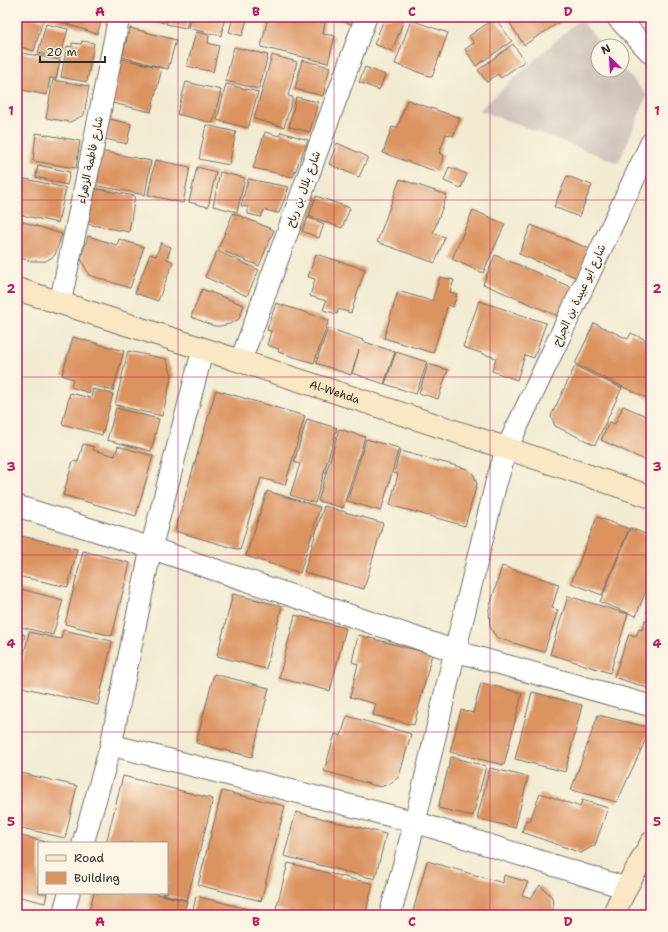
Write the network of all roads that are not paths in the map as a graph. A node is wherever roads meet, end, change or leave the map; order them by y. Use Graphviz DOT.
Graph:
graph roads {
  1 [pos="119,17"];
  2 [pos="366,17"];
  3 [pos="617,17"];
  4 [pos="651,54"];
  5 [pos="651,143"];
  6 [pos="17,289"];
  7 [pos="60,303"];
  8 [pos="203,349"];
  9 [pos="240,360"];
  10 [pos="507,448"];
  11 [pos="651,497"];
  12 [pos="17,506"];
  13 [pos="151,548"];
  14 [pos="455,651"];
  15 [pos="651,706"];
  16 [pos="111,745"];
  17 [pos="415,822"];
  18 [pos="83,842"];
  19 [pos="651,843"];
  20 [pos="626,888"];
  21 [pos="69,894"];
  22 [pos="63,915"];
  23 [pos="390,915"];
  24 [pos="613,915"];
  1 -- 7 [label="street, شارع فاطمة الزهراء"];
  2 -- 9 [label="street, شارع بلال بن رباح"];
  3 -- 4 [label="street"];
  5 -- 10 [label="street, شارع أبو عبيدة بن الجراح"];
  6 -- 7 [label="main road, Al-Wehda"];
  7 -- 8 [label="main road, Al-Wehda"];
  8 -- 9 [label="main road, Al-Wehda"];
  8 -- 13 [label="street"];
  9 -- 10 [label="main road, Al-Wehda"];
  10 -- 11 [label="main road, Al-Wehda"];
  10 -- 14 [label="street, شارع أبو عبيدة بن الجراح"];
  12 -- 13 [label="street"];
  13 -- 14 [label="street"];
  13 -- 16 [label="street"];
  14 -- 15 [label="street"];
  14 -- 17 [label="street, شارع أبو عبيدة بن الجراح"];
  16 -- 17 [label="street"];
  16 -- 18 [label="street"];
  17 -- 20 [label="street"];
  17 -- 23 [label="street, شارع أبو عبيدة بن الجراح"];
  19 -- 20 [label="main road"];
  20 -- 24 [label="main road"];
  21 -- 22 [label="street"];
}
